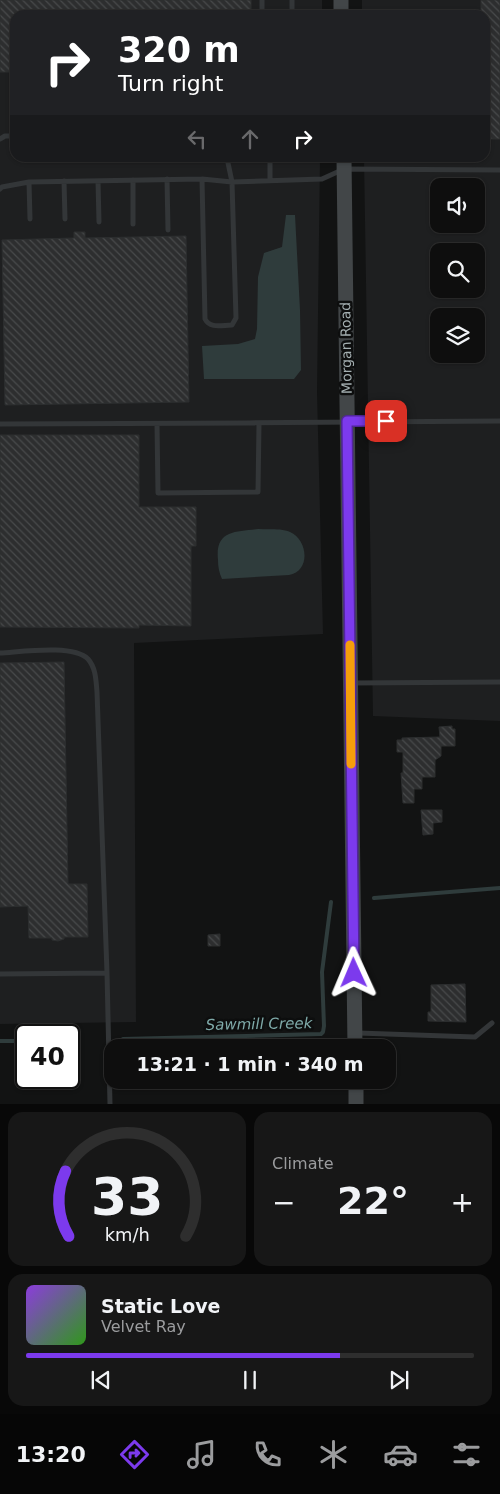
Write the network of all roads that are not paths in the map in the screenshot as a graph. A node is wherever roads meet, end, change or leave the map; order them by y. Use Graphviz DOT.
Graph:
graph roads {
  1 [pos="228,162"];
  2 [pos="270,162"];
  3 [pos="344,163"];
  4 [pos="500,170"];
  5 [pos="202,179"];
  6 [pos="133,180"];
  7 [pos="167,180"];
  8 [pos="270,180"];
  9 [pos="64,181"];
  10 [pos="98,181"];
  11 [pos="29,182"];
  12 [pos="232,182"];
  13 [pos="0,189"];
  14 [pos="65,218"];
  15 [pos="30,219"];
  16 [pos="99,222"];
  17 [pos="133,224"];
  18 [pos="168,230"];
  19 [pos="500,420"];
  20 [pos="347,421"];
  21 [pos="0,424"];
  22 [pos="157,424"];
  23 [pos="259,424"];
  24 [pos="0,653"];
  25 [pos="500,682"];
  26 [pos="350,684"];
  27 [pos="107,973"];
  28 [pos="0,974"];
  29 [pos="492,1022"];
  30 [pos="355,1039"];
  31 [pos="364,1039"];
  32 [pos="356,1089"];
  33 [pos="110,1104"];
  34 [pos="356,1104"];
  1 -- 12 [label="lane"];
  2 -- 8 [label="lane"];
  3 -- 4 [label="lane"];
  3 -- 8 [label="lane"];
  3 -- 20 [label="street, Morgan Road"];
  5 -- 7 [label="lane"];
  5 -- 12 [label="lane"];
  5 -- 12 [label="lane"];
  6 -- 7 [label="lane"];
  6 -- 10 [label="lane"];
  6 -- 17 [label="lane"];
  7 -- 18 [label="lane"];
  8 -- 12 [label="lane"];
  9 -- 10 [label="lane"];
  9 -- 11 [label="lane"];
  9 -- 14 [label="lane"];
  10 -- 16 [label="lane"];
  11 -- 13 [label="lane"];
  11 -- 15 [label="lane"];
  19 -- 20 [label="lane"];
  20 -- 23 [label="lane"];
  20 -- 26 [label="street, Morgan Road"];
  21 -- 22 [label="lane"];
  22 -- 23 [label="lane"];
  22 -- 23 [label="lane"];
  24 -- 27 [label="lane"];
  25 -- 26 [label="lane"];
  26 -- 30 [label="street, Morgan Road"];
  27 -- 28 [label="lane"];
  27 -- 33 [label="lane"];
  29 -- 31 [label="lane"];
  32 -- 34 [label="street"];
}
